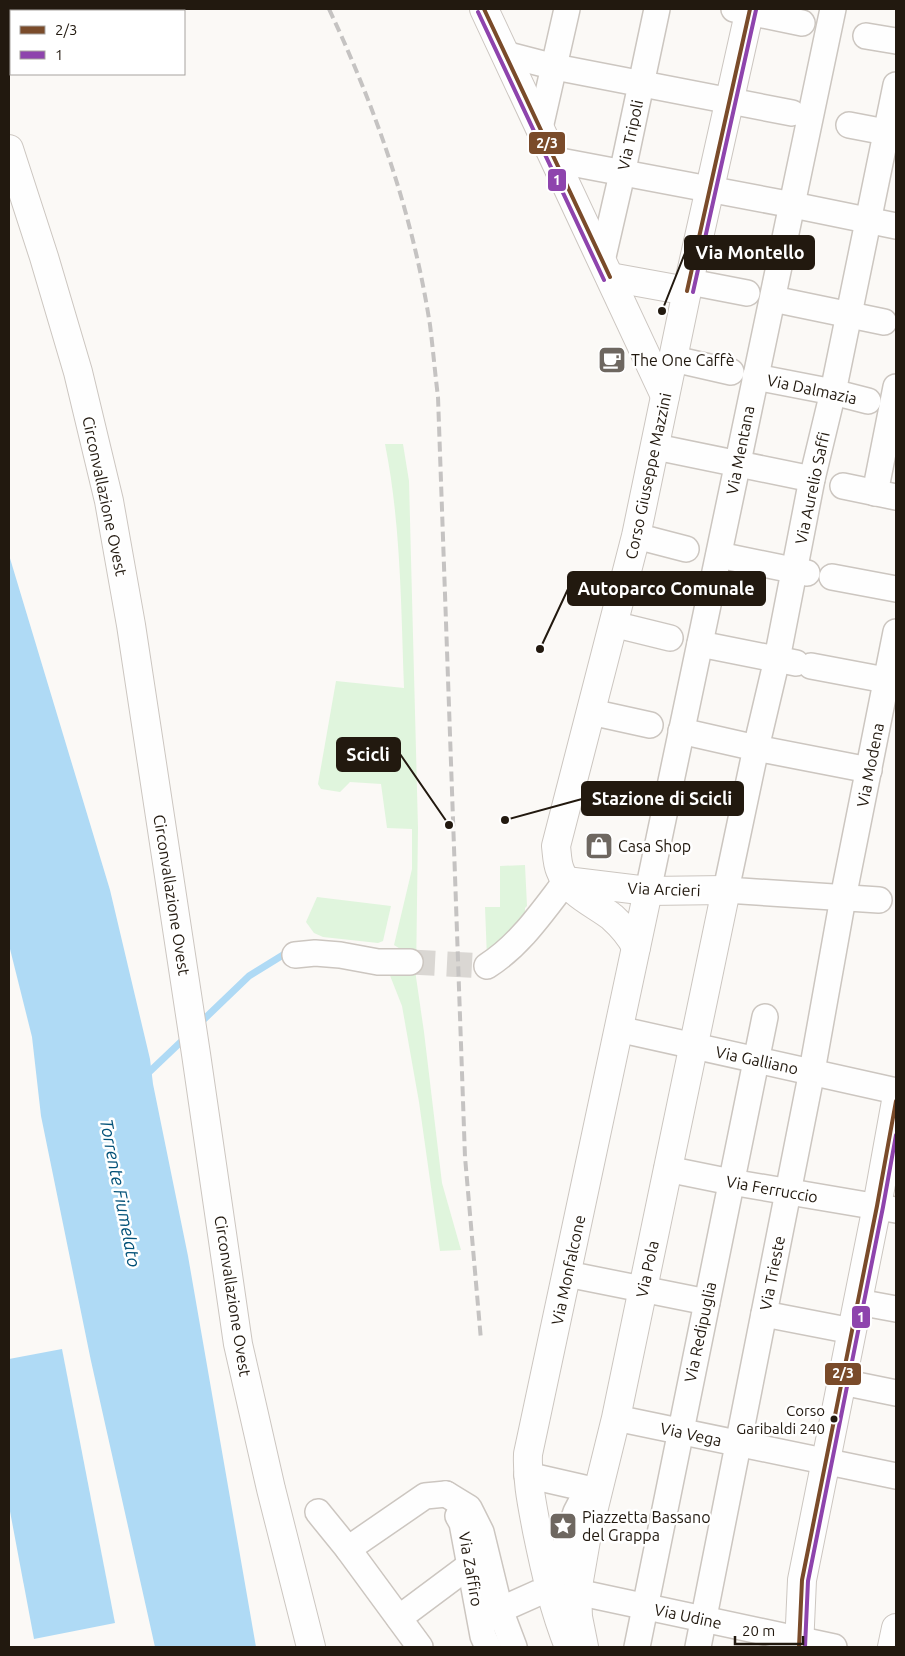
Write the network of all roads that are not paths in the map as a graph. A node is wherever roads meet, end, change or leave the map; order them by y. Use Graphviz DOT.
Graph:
graph roads {
  1 [pos="567,9"];
  2 [pos="657,9"];
  3 [pos="744,10"];
  4 [pos="486,11"];
  5 [pos="831,19"];
  6 [pos="802,23"];
  7 [pos="896,41"];
  8 [pos="505,54"];
  9 [pos="555,67"];
  10 [pos="642,83"];
  11 [pos="896,85"];
  12 [pos="730,100"];
  13 [pos="801,115"];
  14 [pos="540,128"];
  15 [pos="891,133"];
  16 [pos="9,149"];
  17 [pos="555,160"];
  18 [pos="622,174"];
  19 [pos="711,189"];
  20 [pos="793,205"];
  21 [pos="868,220"];
  22 [pos="896,226"];
  23 [pos="606,269"];
  24 [pos="689,286"];
  25 [pos="747,293"];
  26 [pos="773,299"];
  27 [pos="848,315"];
  28 [pos="884,322"];
  29 [pos="674,359"];
  30 [pos="731,372"];
  31 [pos="755,377"];
  32 [pos="832,392"];
  33 [pos="665,396"];
  34 [pos="895,400"];
  35 [pos="868,401"];
  36 [pos="656,447"];
  37 [pos="738,464"];
  38 [pos="812,480"];
  39 [pos="844,486"];
  40 [pos="886,495"];
  41 [pos="636,536"];
  42 [pos="686,549"];
  43 [pos="719,555"];
  44 [pos="801,572"];
  45 [pos="832,577"];
  46 [pos="896,589"];
  47 [pos="613,624"];
  48 [pos="896,632"];
  49 [pos="670,638"];
  50 [pos="700,644"];
  51 [pos="795,662"];
  52 [pos="892,681"];
  53 [pos="591,712"];
  54 [pos="650,725"];
  55 [pos="681,731"];
  56 [pos="756,748"];
  57 [pos="869,770"];
  58 [pos="566,881"];
  59 [pos="726,890"];
  60 [pos="648,891"];
  61 [pos="843,898"];
  62 [pos="879,900"];
  63 [pos="636,947"];
  64 [pos="295,955"];
  65 [pos="410,962"];
  66 [pos="487,966"];
  67 [pos="765,1017"];
  68 [pos="618,1030"];
  69 [pos="692,1046"];
  70 [pos="756,1059"];
  71 [pos="812,1071"];
  72 [pos="896,1090"];
  73 [pos="896,1102"];
  74 [pos="667,1169"];
  75 [pos="731,1182"];
  76 [pos="787,1192"];
  77 [pos="887,1208"];
  78 [pos="567,1274"];
  79 [pos="643,1290"];
  80 [pos="707,1302"];
  81 [pos="858,1302"];
  82 [pos="896,1309"];
  83 [pos="764,1314"];
  84 [pos="852,1331"];
  85 [pos="842,1382"];
  86 [pos="896,1394"];
  87 [pos="616,1418"];
  88 [pos="680,1432"];
  89 [pos="738,1443"];
  90 [pos="826,1461"];
  91 [pos="527,1475"];
  92 [pos="896,1476"];
  93 [pos="593,1490"];
  94 [pos="446,1494"];
  95 [pos="318,1512"];
  96 [pos="348,1549"];
  97 [pos="470,1565"];
  98 [pos="544,1591"];
  99 [pos="578,1592"];
  100 [pos="645,1606"];
  101 [pos="507,1607"];
  102 [pos="399,1618"];
  103 [pos="704,1619"];
  104 [pos="896,1628"];
  105 [pos="799,1643"];
  106 [pos="310,1647"];
  107 [pos="420,1647"];
  108 [pos="488,1647"];
  109 [pos="514,1647"];
  110 [pos="570,1647"];
  111 [pos="584,1647"];
  112 [pos="637,1647"];
  113 [pos="698,1647"];
  114 [pos="834,1647"];
  115 [pos="892,1647"];
  1 -- 9 [label="street"];
  2 -- 10 [label="street, Via Tripoli"];
  3 -- 6 [label="street"];
  3 -- 12 [label="main road, Corso Giuseppe Mazzini"];
  4 -- 8 [label="main road"];
  5 -- 7 [label="street"];
  5 -- 13 [label="street, Via Mentana"];
  8 -- 9 [label="street"];
  8 -- 14 [label="main road"];
  9 -- 10 [label="street"];
  9 -- 14 [label="street"];
  10 -- 12 [label="street"];
  10 -- 18 [label="street, Via Tripoli"];
  11 -- 15 [label="street, Via Aurelio Saffi"];
  12 -- 13 [label="street"];
  12 -- 19 [label="main road, Corso Giuseppe Mazzini"];
  13 -- 15 [label="street"];
  13 -- 20 [label="street, Via Mentana"];
  14 -- 17 [label="main road"];
  15 -- 21 [label="street, Via Aurelio Saffi"];
  16 -- 106 [label="main road, Circonvallazione Ovest"];
  17 -- 18 [label="street"];
  17 -- 23 [label="main road"];
  18 -- 19 [label="street"];
  18 -- 23 [label="street, Via Tripoli"];
  19 -- 20 [label="street"];
  19 -- 24 [label="main road, Corso Giuseppe Mazzini"];
  20 -- 21 [label="street"];
  20 -- 26 [label="street, Via Mentana"];
  21 -- 22 [label="street"];
  21 -- 27 [label="street, Via Aurelio Saffi"];
  23 -- 24 [label="main road"];
  23 -- 33 [label="main road"];
  24 -- 25 [label="street"];
  24 -- 29 [label="main road, Corso Giuseppe Mazzini"];
  26 -- 27 [label="street"];
  26 -- 31 [label="street, Via Mentana"];
  27 -- 28 [label="street"];
  27 -- 32 [label="street, Via Aurelio Saffi"];
  29 -- 30 [label="street"];
  29 -- 33 [label="main road, Corso Giuseppe Mazzini"];
  31 -- 32 [label="street, Via Dalmazia"];
  31 -- 37 [label="street, Via Mentana"];
  32 -- 35 [label="street, Via Dalmazia"];
  32 -- 38 [label="street, Via Aurelio Saffi"];
  33 -- 36 [label="main road, Corso Giuseppe Mazzini"];
  34 -- 40 [label="street"];
  36 -- 37 [label="street"];
  36 -- 41 [label="main road, Corso Giuseppe Mazzini"];
  37 -- 38 [label="street"];
  37 -- 43 [label="street, Via Mentana"];
  38 -- 44 [label="street, Via Aurelio Saffi"];
  39 -- 40 [label="street"];
  41 -- 42 [label="street"];
  41 -- 47 [label="main road, Corso Giuseppe Mazzini"];
  43 -- 44 [label="street"];
  43 -- 50 [label="street, Via Mentana"];
  44 -- 51 [label="street, Via Aurelio Saffi"];
  45 -- 46 [label="street"];
  47 -- 49 [label="street"];
  47 -- 53 [label="main road, Corso Giuseppe Mazzini"];
  48 -- 52 [label="street, Via Modena"];
  50 -- 51 [label="street"];
  50 -- 55 [label="street, Via Mentana"];
  51 -- 52 [label="street"];
  51 -- 56 [label="street, Via Aurelio Saffi"];
  52 -- 57 [label="street, Via Modena"];
  53 -- 54 [label="street"];
  53 -- 58 [label="main road, Corso Giuseppe Mazzini"];
  55 -- 56 [label="street"];
  55 -- 60 [label="street, Via Mentana"];
  56 -- 57 [label="street"];
  56 -- 59 [label="street, Via Aurelio Saffi"];
  57 -- 61 [label="street, Via Modena"];
  58 -- 60 [label="main road, Via Arcieri"];
  58 -- 63 [label="main road"];
  58 -- 66 [label="street"];
  59 -- 60 [label="main road, Via Arcieri"];
  59 -- 61 [label="street, Via Arcieri"];
  59 -- 69 [label="main road, Via Pola"];
  60 -- 63 [label="main road, Via Monfalcone"];
  61 -- 62 [label="street, Via Arcieri"];
  61 -- 71 [label="street, Via Trieste"];
  63 -- 68 [label="main road, Via Monfalcone"];
  64 -- 65 [label="street"];
  67 -- 70 [label="street, Via Redipuglia"];
  68 -- 69 [label="street, Via Galliano"];
  68 -- 78 [label="main road, Via Monfalcone"];
  69 -- 70 [label="street, Via Galliano"];
  69 -- 74 [label="main road, Via Pola"];
  70 -- 71 [label="street, Via Galliano"];
  70 -- 75 [label="street, Via Redipuglia"];
  71 -- 72 [label="street, Via Galliano"];
  71 -- 76 [label="street, Via Trieste"];
  73 -- 77 [label="main road"];
  74 -- 75 [label="street, Via Ferruccio"];
  74 -- 79 [label="main road, Via Pola"];
  75 -- 76 [label="street, Via Ferruccio"];
  75 -- 80 [label="street, Via Redipuglia"];
  76 -- 77 [label="street, Via Ferruccio"];
  76 -- 83 [label="street, Via Trieste"];
  77 -- 81 [label="main road"];
  78 -- 79 [label="street"];
  78 -- 91 [label="main road, Via Monfalcone"];
  79 -- 80 [label="street"];
  79 -- 87 [label="main road, Via Pola"];
  80 -- 88 [label="street, Via Redipuglia"];
  81 -- 82 [label="street"];
  81 -- 84 [label="main road"];
  83 -- 84 [label="street"];
  83 -- 89 [label="street, Via Trieste"];
  84 -- 85 [label="main road"];
  85 -- 86 [label="street"];
  85 -- 90 [label="main road"];
  87 -- 88 [label="street, Via Vega"];
  87 -- 93 [label="main road, Via Pola"];
  88 -- 89 [label="street, Via Vega"];
  88 -- 100 [label="street, Via Redipuglia"];
  89 -- 90 [label="street, Via Vega"];
  89 -- 103 [label="street, Via Trieste"];
  90 -- 92 [label="street, Via Vega"];
  90 -- 105 [label="main road"];
  91 -- 93 [label="street"];
  91 -- 98 [label="main road, Via Monfalcone"];
  93 -- 98 [label="street"];
  93 -- 99 [label="main road, Via Pola"];
  94 -- 96 [label="street"];
  94 -- 97 [label="street, Via Zaffiro"];
  94 -- 101 [label="street"];
  95 -- 96 [label="street"];
  96 -- 102 [label="street"];
  97 -- 102 [label="street"];
  97 -- 108 [label="street, Via Zaffiro"];
  98 -- 101 [label="street"];
  98 -- 110 [label="main road, Via Monfalcone"];
  99 -- 100 [label="street, Via Udine"];
  99 -- 111 [label="main road, Via Pola"];
  100 -- 103 [label="street, Via Udine"];
  100 -- 112 [label="street, Via Redipuglia"];
  101 -- 109 [label="street"];
  102 -- 107 [label="street"];
  103 -- 105 [label="street, Via Udine"];
  103 -- 113 [label="street, Via Trieste"];
  104 -- 115 [label="main road"];
  105 -- 114 [label="street, Via Udine"];
}
